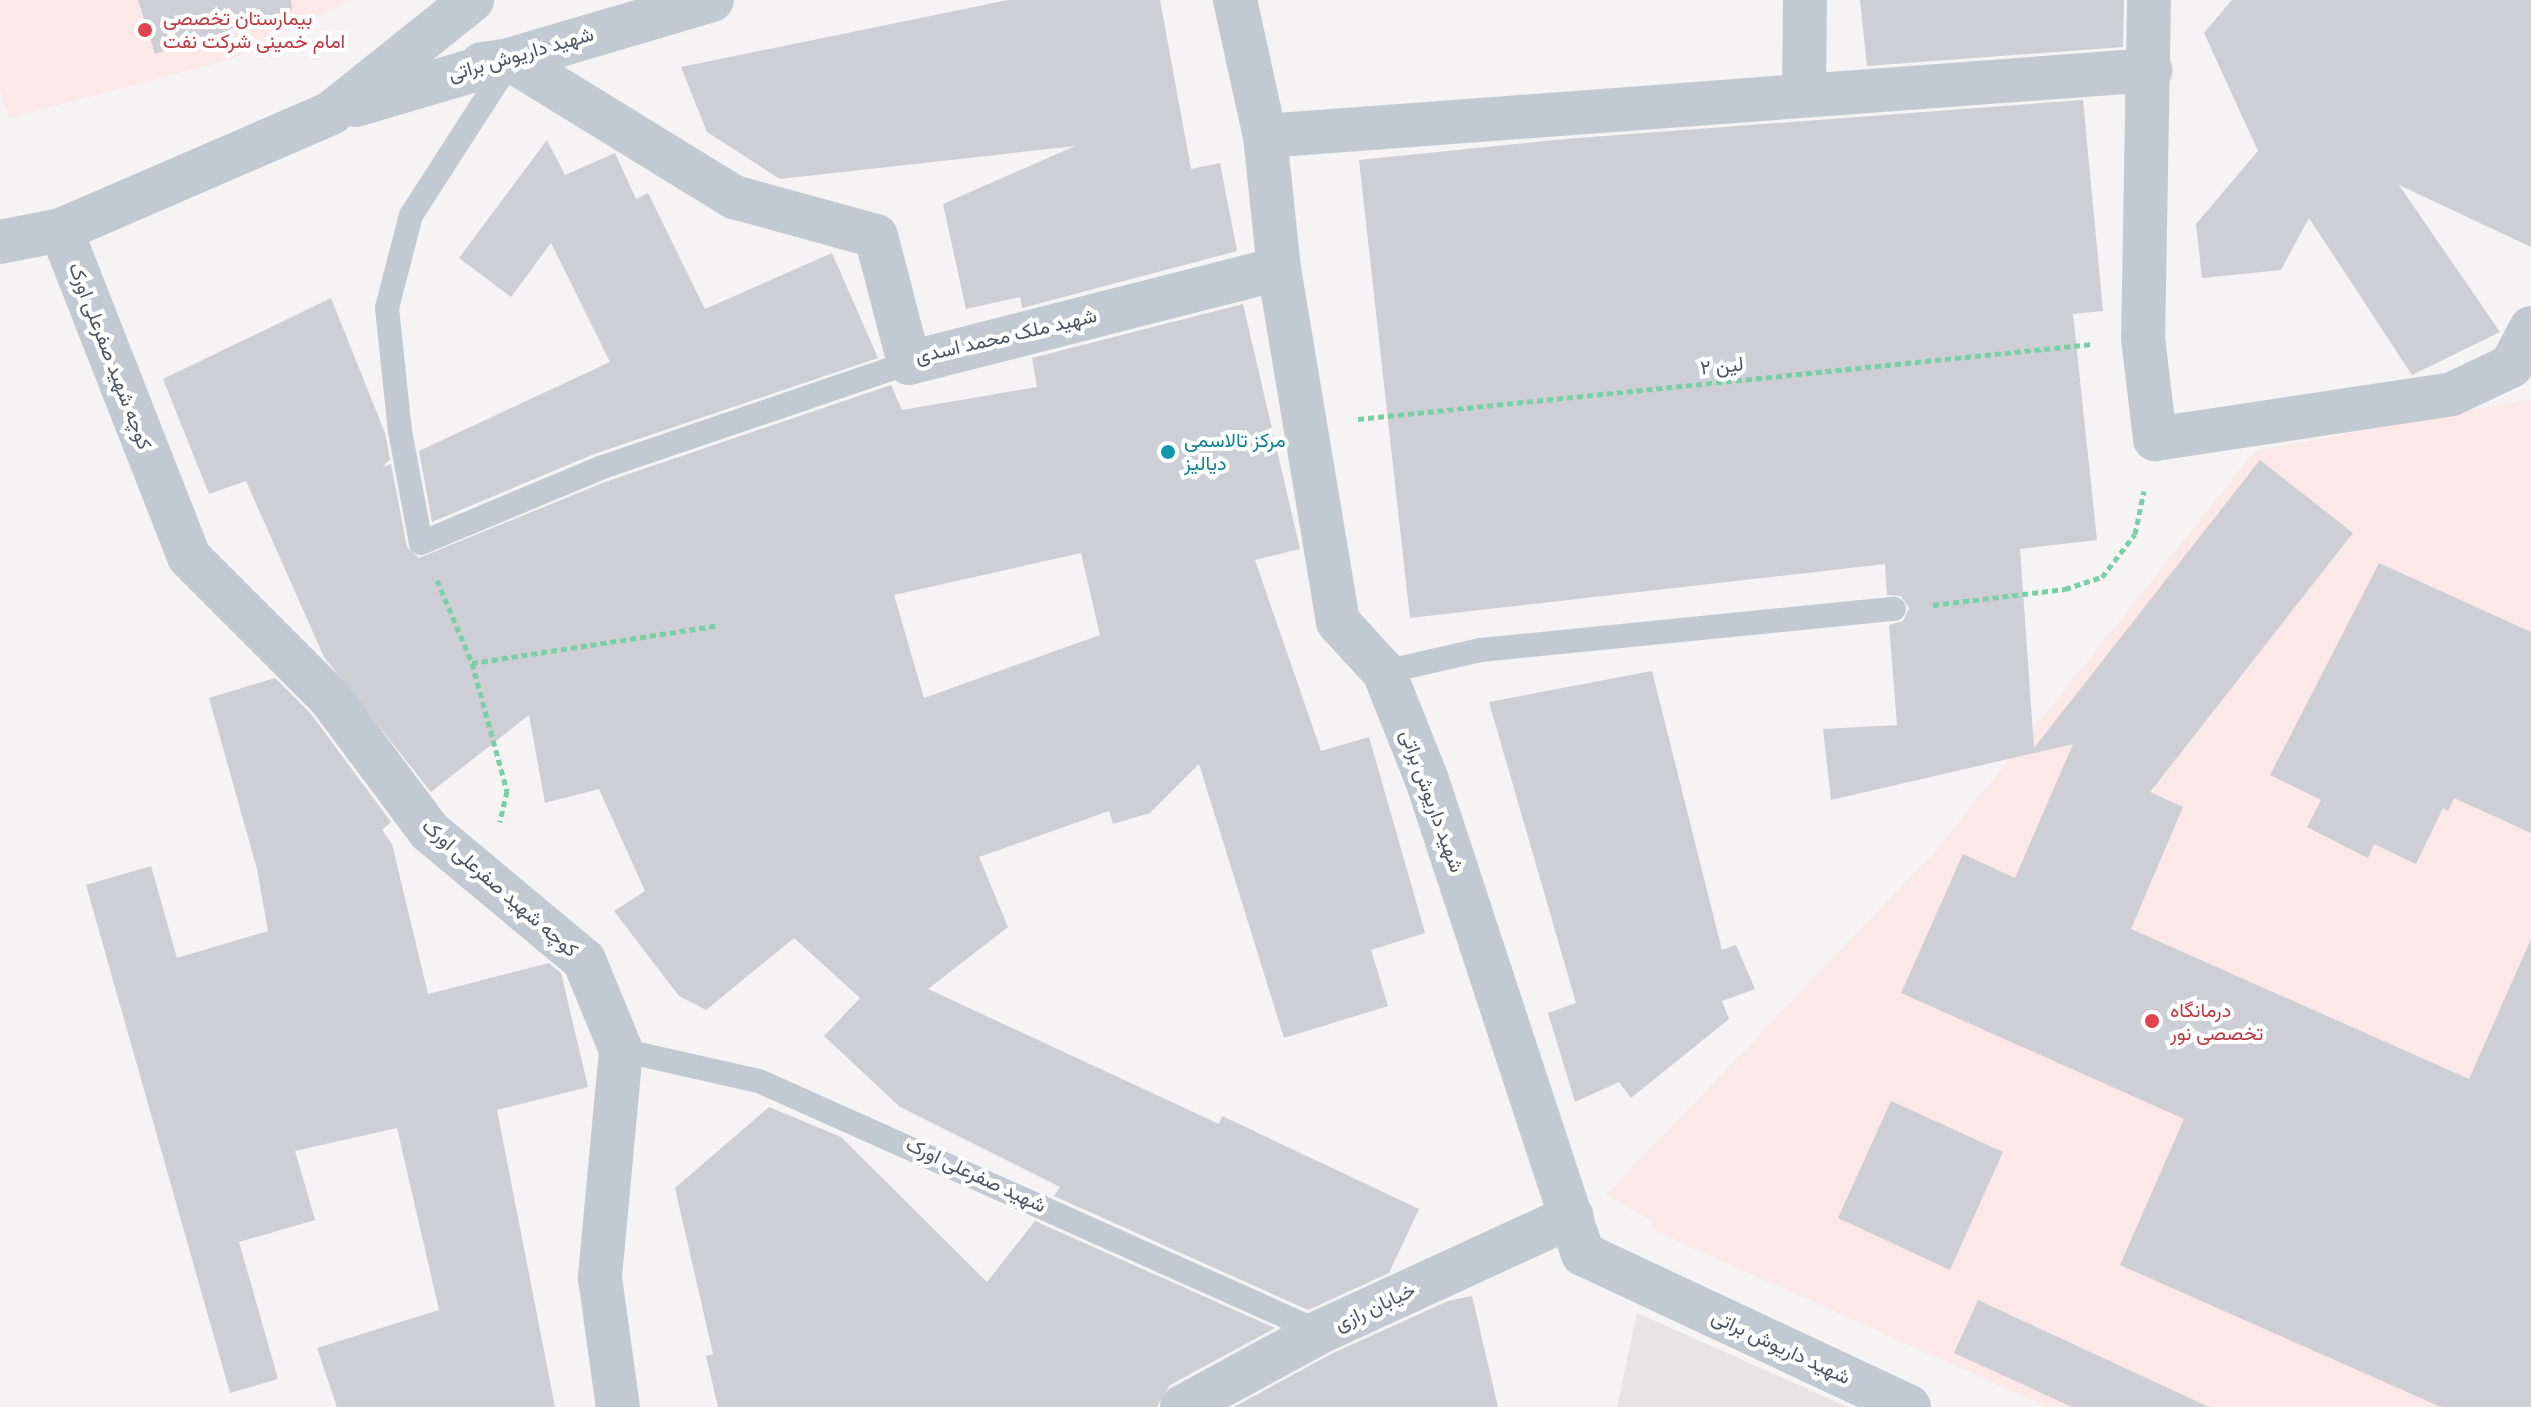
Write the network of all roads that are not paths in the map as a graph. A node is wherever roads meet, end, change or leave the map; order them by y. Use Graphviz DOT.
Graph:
graph roads {
  1 [pos="472,0"];
  2 [pos="712,0"];
  3 [pos="1235,0"];
  4 [pos="1805,0"];
  5 [pos="2149,0"];
  6 [pos="497,62"];
  7 [pos="2151,70"];
  8 [pos="1804,95"];
  9 [pos="331,113"];
  10 [pos="1265,136"];
  11 [pos="61,230"];
  12 [pos="0,242"];
  13 [pos="1279,269"];
  14 [pos="2531,328"];
  15 [pos="909,363"];
  16 [pos="1894,609"];
  17 [pos="1384,672"];
  18 [pos="621,1050"];
  19 [pos="1572,1216"];
  20 [pos="1320,1332"];
  21 [pos="618,1407"];
  22 [pos="1182,1407"];
  23 [pos="1909,1407"];
  1 -- 9 [label="street"];
  2 -- 6 [label="street, شهید داریوش براتی"];
  3 -- 10 [label="street, شهید داریوش براتی"];
  4 -- 8 [label="street"];
  5 -- 7 [label="street"];
  6 -- 9 [label="street, شهید داریوش براتی"];
  6 -- 15 [label="street, شهید ملک محمد اسدی"];
  6 -- 15 [label="lane"];
  7 -- 8 [label="street"];
  7 -- 14 [label="street"];
  8 -- 10 [label="street"];
  9 -- 11 [label="street"];
  10 -- 13 [label="street, شهید داریوش براتی"];
  11 -- 12 [label="street"];
  11 -- 18 [label="street, کوچه شهید صفرعلی اورک"];
  13 -- 15 [label="street, شهید ملک محمد اسدی"];
  13 -- 17 [label="street, شهید داریوش براتی"];
  16 -- 17 [label="lane"];
  17 -- 19 [label="street, شهید داریوش براتی"];
  18 -- 20 [label="lane, شهید صفرعلی اورک"];
  18 -- 21 [label="street, کوچه شهید صفرعلی اورک"];
  19 -- 20 [label="street, خیابان رازی"];
  19 -- 23 [label="street, شهید داریوش براتی"];
  20 -- 22 [label="street, خیابان رازی"];
}
